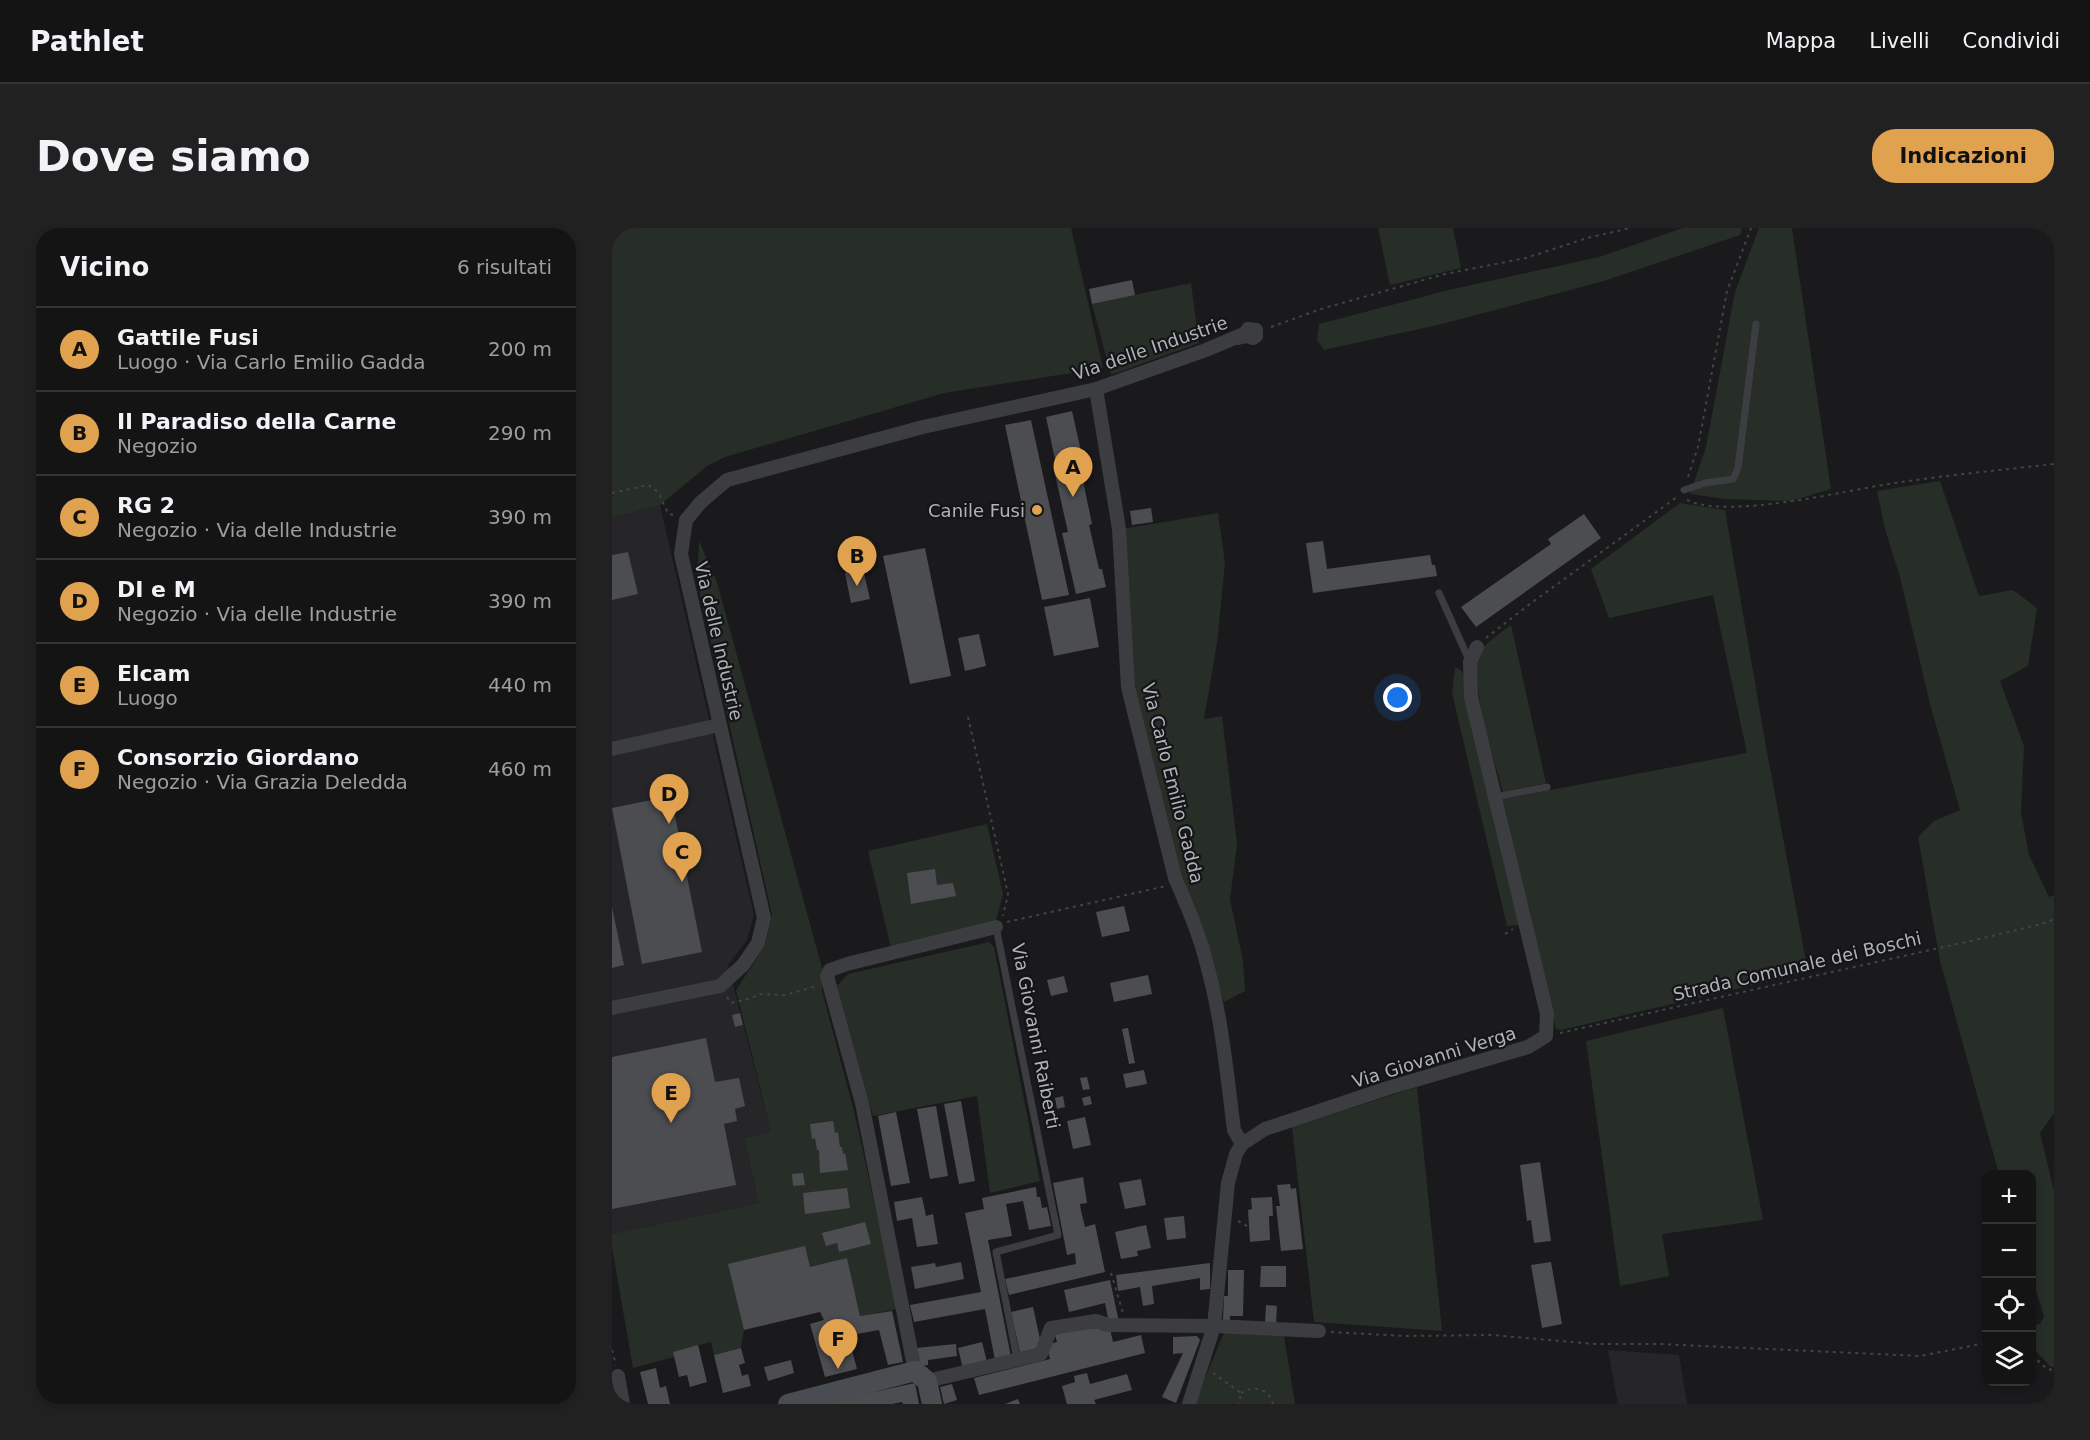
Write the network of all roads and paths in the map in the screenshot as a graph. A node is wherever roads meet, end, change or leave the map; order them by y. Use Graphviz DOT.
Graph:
graph roads {
  1 [pos="1630,228"];
  2 [pos="1752,228"];
  3 [pos="1756,324"];
  4 [pos="1254,332"];
  5 [pos="1096,389"];
  6 [pos="2054,464"];
  7 [pos="612,493"];
  8 [pos="1682,493"];
  9 [pos="686,520"];
  10 [pos="1439,593"];
  11 [pos="1477,647"];
  12 [pos="1470,662"];
  13 [pos="968,717"];
  14 [pos="719,725"];
  15 [pos="612,749"];
  16 [pos="1546,787"];
  17 [pos="1495,797"];
  18 [pos="1177,884"];
  19 [pos="2054,919"];
  20 [pos="999,925"];
  21 [pos="720,986"];
  22 [pos="829,986"];
  23 [pos="612,1008"];
  24 [pos="1546,1036"];
  25 [pos="1242,1144"];
  26 [pos="1111,1273"];
  27 [pos="1125,1326"];
  28 [pos="1214,1326"];
  29 [pos="1319,1331"];
  30 [pos="1982,1344"];
  31 [pos="1017,1359"];
  32 [pos="2036,1359"];
  33 [pos="1203,1366"];
  34 [pos="2054,1370"];
  35 [pos="618,1376"];
  36 [pos="921,1376"];
  37 [pos="1241,1393"];
  38 [pos="623,1404"];
  39 [pos="788,1404"];
  40 [pos="932,1404"];
  41 [pos="1189,1404"];
  42 [pos="1239,1404"];
  43 [pos="1273,1404"];
  1 -- 4 [label="path"];
  2 -- 8 [label="path"];
  3 -- 8 [label="lane"];
  4 -- 5 [label="street, Via delle Industrie"];
  5 -- 9 [label="street, Via delle Industrie"];
  5 -- 18 [label="street, Via Carlo Emilio Gadda"];
  6 -- 8 [label="path"];
  7 -- 9 [label="path"];
  8 -- 11 [label="path"];
  9 -- 14 [label="street, Via delle Industrie"];
  10 -- 12 [label="lane"];
  11 -- 12 [label="street"];
  12 -- 17 [label="street"];
  13 -- 20 [label="path"];
  14 -- 15 [label="street"];
  14 -- 21 [label="street, Via delle Industrie"];
  16 -- 17 [label="lane"];
  17 -- 24 [label="street"];
  18 -- 20 [label="path"];
  18 -- 25 [label="street, Via Carlo Emilio Gadda"];
  19 -- 24 [label="path, Strada Comunale dei Boschi"];
  20 -- 22 [label="street, Via Giovanni Raiberti"];
  20 -- 31 [label="lane, Via Giovanni Raiberti"];
  21 -- 22 [label="path"];
  21 -- 23 [label="street"];
  22 -- 36 [label="street"];
  24 -- 25 [label="street, Via Giovanni Verga"];
  25 -- 28 [label="street"];
  26 -- 27 [label="path"];
  27 -- 28 [label="street"];
  27 -- 31 [label="street"];
  28 -- 29 [label="street"];
  28 -- 33 [label="street"];
  29 -- 30 [label="path"];
  31 -- 36 [label="street"];
  32 -- 34 [label="path"];
  33 -- 37 [label="path"];
  33 -- 41 [label="street"];
  35 -- 38 [label="street"];
  36 -- 39 [label="street"];
  36 -- 40 [label="street"];
  37 -- 42 [label="path"];
  37 -- 43 [label="path"];
}
